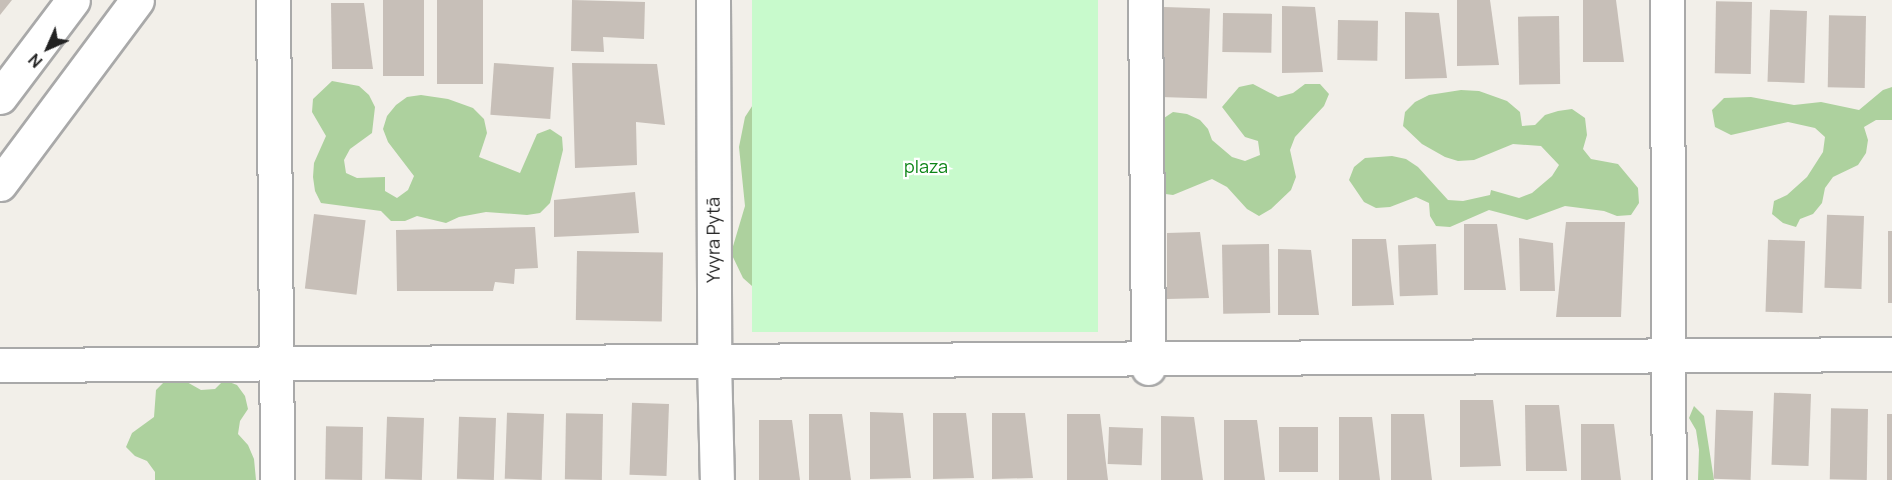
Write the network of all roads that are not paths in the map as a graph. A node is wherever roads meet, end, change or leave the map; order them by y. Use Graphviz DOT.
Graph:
graph roads {
  1 [pos="73,0"];
  2 [pos="137,0"];
  3 [pos="273,0"];
  4 [pos="712,0"];
  5 [pos="1145,0"];
  6 [pos="1667,0"];
  7 [pos="0,97"];
  8 [pos="0,184"];
  9 [pos="1892,354"];
  10 [pos="1669,355"];
  11 [pos="714,361"];
  12 [pos="275,363"];
  13 [pos="1148,363"];
  14 [pos="0,365"];
  15 [pos="277,480"];
  16 [pos="717,480"];
  17 [pos="1669,480"];
  1 -- 7 [label="street"];
  2 -- 8 [label="street"];
  3 -- 12 [label="street"];
  4 -- 11 [label="street, Yvyra Pytã"];
  5 -- 13 [label="street"];
  6 -- 10 [label="street"];
  9 -- 10 [label="street"];
  10 -- 13 [label="street"];
  10 -- 17 [label="street"];
  11 -- 12 [label="street"];
  11 -- 13 [label="street"];
  11 -- 16 [label="street, Yvyra Pytã"];
  12 -- 14 [label="street"];
  12 -- 15 [label="street"];
}
